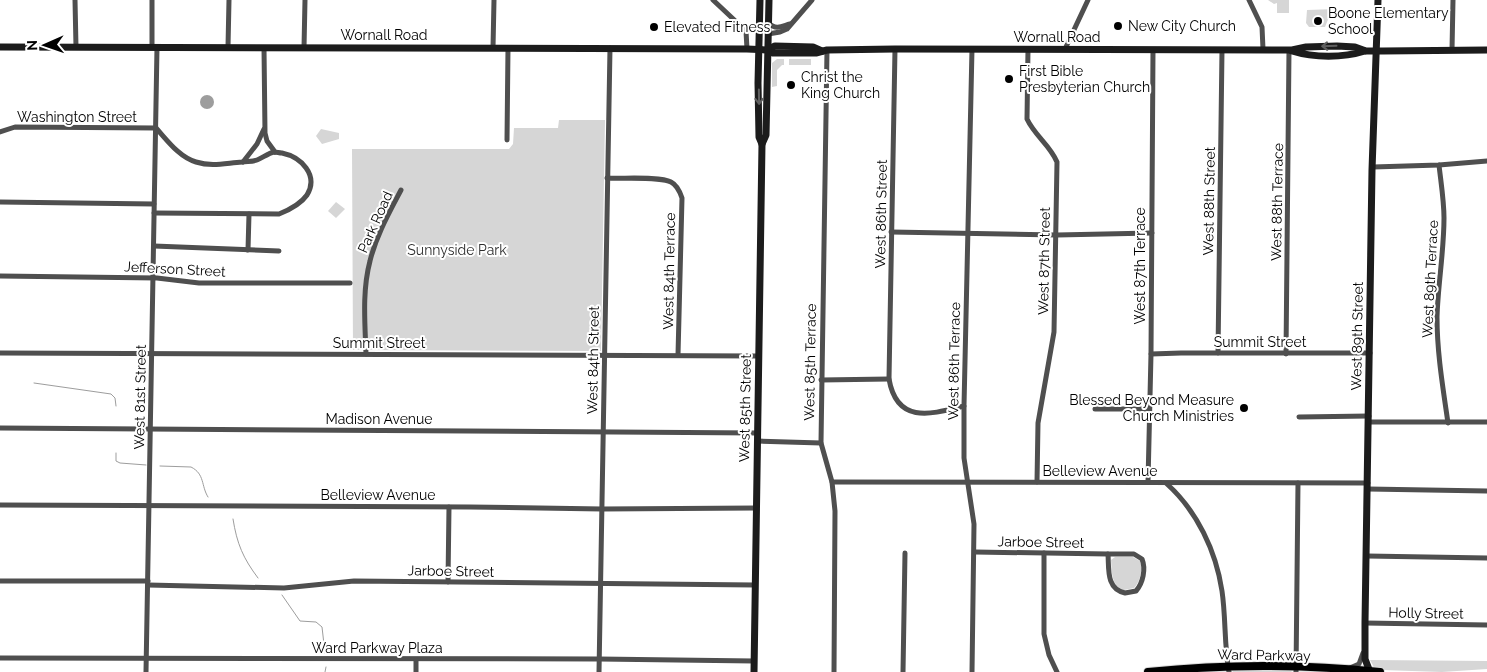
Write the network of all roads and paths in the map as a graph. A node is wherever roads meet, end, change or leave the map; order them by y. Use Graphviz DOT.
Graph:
graph roads {
  1 [pos="75,0"];
  2 [pos="152,0"];
  3 [pos="229,0"];
  4 [pos="305,0"];
  5 [pos="494,0"];
  6 [pos="713,0"];
  7 [pos="760,0"];
  8 [pos="769,0"];
  9 [pos="812,0"];
  10 [pos="1088,0"];
  11 [pos="1249,0"];
  12 [pos="1378,0"];
  13 [pos="1453,0"];
  14 [pos="768,23"];
  15 [pos="790,24"];
  16 [pos="768,34"];
  17 [pos="76,46"];
  18 [pos="0,47"];
  19 [pos="155,47"];
  20 [pos="228,47"];
  21 [pos="264,48"];
  22 [pos="304,48"];
  23 [pos="493,48"];
  24 [pos="508,48"];
  25 [pos="610,48"];
  26 [pos="747,49"];
  27 [pos="895,49"];
  28 [pos="972,49"];
  29 [pos="1028,49"];
  30 [pos="1064,49"];
  31 [pos="1263,49"];
  32 [pos="759,50"];
  33 [pos="768,50"];
  34 [pos="824,50"];
  35 [pos="1153,50"];
  36 [pos="1222,50"];
  37 [pos="1291,50"];
  38 [pos="1452,50"];
  39 [pos="1487,50"];
  40 [pos="1375,51"];
  41 [pos="1067,86"];
  42 [pos="1026,87"];
  43 [pos="156,128"];
  44 [pos="265,129"];
  45 [pos="0,132"];
  46 [pos="507,140"];
  47 [pos="762,144"];
  48 [pos="275,152"];
  49 [pos="1487,161"];
  50 [pos="243,162"];
  51 [pos="1373,166"];
  52 [pos="1439,166"];
  53 [pos="607,178"];
  54 [pos="402,190"];
  55 [pos="0,202"];
  56 [pos="154,204"];
  57 [pos="154,213"];
  58 [pos="249,214"];
  59 [pos="891,232"];
  60 [pos="1152,233"];
  61 [pos="968,234"];
  62 [pos="1056,235"];
  63 [pos="154,246"];
  64 [pos="248,250"];
  65 [pos="279,251"];
  66 [pos="0,276"];
  67 [pos="153,278"];
  68 [pos="350,283"];
  69 [pos="0,353"];
  70 [pos="1218,353"];
  71 [pos="1370,353"];
  72 [pos="152,354"];
  73 [pos="366,354"];
  74 [pos="1151,354"];
  75 [pos="1286,354"];
  76 [pos="605,355"];
  77 [pos="678,355"];
  78 [pos="758,356"];
  79 [pos="890,379"];
  80 [pos="821,380"];
  81 [pos="964,406"];
  82 [pos="1095,409"];
  83 [pos="1148,409"];
  84 [pos="1299,417"];
  85 [pos="1369,419"];
  86 [pos="1487,422"];
  87 [pos="1448,423"];
  88 [pos="0,428"];
  89 [pos="150,429"];
  90 [pos="603,432"];
  91 [pos="757,437"];
  92 [pos="821,443"];
  93 [pos="832,482"];
  94 [pos="967,482"];
  95 [pos="1037,482"];
  96 [pos="1148,482"];
  97 [pos="1166,483"];
  98 [pos="1298,483"];
  99 [pos="1368,486"];
  100 [pos="1487,491"];
  101 [pos="0,504"];
  102 [pos="149,505"];
  103 [pos="449,507"];
  104 [pos="756,508"];
  105 [pos="602,509"];
  106 [pos="975,552"];
  107 [pos="905,553"];
  108 [pos="1044,553"];
  109 [pos="1108,554"];
  110 [pos="1366,556"];
  111 [pos="1487,558"];
  112 [pos="0,581"];
  113 [pos="448,582"];
  114 [pos="148,583"];
  115 [pos="601,584"];
  116 [pos="755,585"];
  117 [pos="1365,623"];
  118 [pos="1487,625"];
  119 [pos="1365,648"];
  120 [pos="0,658"];
  121 [pos="146,659"];
  122 [pos="599,659"];
  123 [pos="416,660"];
  124 [pos="754,662"];
  125 [pos="1228,669"];
  126 [pos="1296,669"];
  127 [pos="1344,669"];
  128 [pos="146,672"];
  129 [pos="416,672"];
  130 [pos="599,672"];
  131 [pos="754,672"];
  132 [pos="834,672"];
  133 [pos="903,672"];
  134 [pos="972,672"];
  135 [pos="1057,672"];
  136 [pos="1148,672"];
  137 [pos="1369,672"];
  138 [pos="1380,672"];
  1 -- 17 [label="street"];
  2 -- 19 [label="street, West 81st Street"];
  3 -- 20 [label="street"];
  4 -- 22 [label="street"];
  5 -- 23 [label="street"];
  6 -- 26 [label="street"];
  7 -- 32 [label="main road, West 85th Street"];
  8 -- 14 [label="main road, West 85th Street"];
  9 -- 15 [label="street"];
  10 -- 30 [label="street"];
  11 -- 31 [label="street"];
  12 -- 40 [label="main road, West 89th Street"];
  13 -- 38 [label="street"];
  14 -- 15 [label="street"];
  14 -- 16 [label="main road, West 85th Street"];
  15 -- 16 [label="street"];
  16 -- 33 [label="main road, West 85th Street"];
  17 -- 18 [label="main road, Wornall Road"];
  17 -- 19 [label="main road, Wornall Road"];
  19 -- 20 [label="main road, Wornall Road"];
  19 -- 43 [label="street, West 81st Street"];
  20 -- 21 [label="main road, Wornall Road"];
  21 -- 22 [label="main road, Wornall Road"];
  21 -- 44 [label="street"];
  22 -- 23 [label="main road, Wornall Road"];
  23 -- 24 [label="main road, Wornall Road"];
  24 -- 25 [label="main road, Wornall Road"];
  24 -- 46 [label="street"];
  25 -- 26 [label="main road, Wornall Road"];
  25 -- 53 [label="street, West 84th Street"];
  26 -- 32 [label="main road, Wornall Road"];
  27 -- 28 [label="main road, Wornall Road"];
  27 -- 34 [label="main road, Wornall Road"];
  27 -- 59 [label="street, West 86th Street"];
  28 -- 29 [label="main road, Wornall Road"];
  28 -- 61 [label="street, West 86th Terrace"];
  29 -- 30 [label="main road, Wornall Road"];
  29 -- 42 [label="street, West 87th Street"];
  30 -- 35 [label="main road, Wornall Road"];
  31 -- 36 [label="main road, Wornall Road"];
  31 -- 37 [label="main road, Wornall Road"];
  32 -- 33 [label="main road, Wornall Road"];
  32 -- 47 [label="main road, West 85th Street, one-way"];
  33 -- 34 [label="main road, Wornall Road"];
  33 -- 47 [label="main road, West 85th Street"];
  34 -- 80 [label="street, West 85th Terrace"];
  35 -- 36 [label="main road, Wornall Road"];
  35 -- 60 [label="street, West 87th Terrace"];
  36 -- 70 [label="street, West 88th Street"];
  37 -- 40 [label="main road, Wornall Road"];
  37 -- 75 [label="street, West 88th Terrace"];
  38 -- 39 [label="main road, Wornall Road"];
  38 -- 40 [label="main road, Wornall Road"];
  40 -- 51 [label="main road, West 89th Street"];
  41 -- 42 [label="street"];
  42 -- 62 [label="street, West 87th Street"];
  43 -- 45 [label="street, Washington Street"];
  43 -- 50 [label="street"];
  43 -- 56 [label="street, West 81st Street"];
  44 -- 48 [label="street"];
  44 -- 50 [label="street"];
  47 -- 78 [label="main road, West 85th Street"];
  48 -- 50 [label="street"];
  48 -- 58 [label="street"];
  49 -- 52 [label="street"];
  51 -- 52 [label="street"];
  51 -- 71 [label="main road, West 89th Street"];
  52 -- 87 [label="street, West 89th Terrace"];
  53 -- 76 [label="street, West 84th Street"];
  53 -- 77 [label="street, West 84th Terrace"];
  54 -- 73 [label="street, Park Road"];
  55 -- 56 [label="street"];
  56 -- 57 [label="street, West 81st Street"];
  57 -- 58 [label="street"];
  57 -- 63 [label="street, West 81st Street"];
  58 -- 64 [label="street"];
  59 -- 61 [label="street"];
  59 -- 79 [label="street, West 86th Street"];
  60 -- 62 [label="street"];
  60 -- 74 [label="street, West 87th Terrace"];
  61 -- 62 [label="street"];
  61 -- 81 [label="street, West 86th Terrace"];
  62 -- 95 [label="street, West 87th Street"];
  63 -- 64 [label="street"];
  63 -- 67 [label="street, West 81st Street"];
  64 -- 65 [label="street"];
  66 -- 67 [label="street, Jefferson Street"];
  67 -- 68 [label="street, Jefferson Street"];
  67 -- 72 [label="street, West 81st Street"];
  69 -- 72 [label="street, Summit Street"];
  70 -- 74 [label="street, Summit Street"];
  70 -- 75 [label="street, Summit Street"];
  71 -- 75 [label="street, Summit Street"];
  71 -- 85 [label="main road, West 89th Street"];
  72 -- 73 [label="street, Summit Street"];
  72 -- 89 [label="street, West 81st Street"];
  73 -- 76 [label="street, Summit Street"];
  74 -- 83 [label="street, West 87th Terrace"];
  76 -- 77 [label="street, Summit Street"];
  76 -- 90 [label="street, West 84th Street"];
  77 -- 78 [label="street, Summit Street"];
  78 -- 91 [label="main road, West 85th Street"];
  79 -- 80 [label="street"];
  79 -- 81 [label="street"];
  80 -- 92 [label="street, West 85th Terrace"];
  81 -- 94 [label="street, West 86th Terrace"];
  82 -- 83 [label="street"];
  83 -- 96 [label="street, West 87th Terrace"];
  84 -- 85 [label="street"];
  85 -- 87 [label="street"];
  85 -- 99 [label="main road, West 89th Street"];
  86 -- 87 [label="street"];
  88 -- 89 [label="street, Madison Avenue"];
  89 -- 90 [label="street, Madison Avenue"];
  89 -- 102 [label="street, West 81st Street"];
  90 -- 91 [label="street, Madison Avenue"];
  90 -- 105 [label="street, West 84th Street"];
  91 -- 92 [label="street, Madison Avenue"];
  91 -- 104 [label="main road, West 85th Street"];
  92 -- 93 [label="street, West 85th Terrace"];
  93 -- 94 [label="street, Belleview Avenue"];
  93 -- 132 [label="street, West 85th Terrace"];
  94 -- 95 [label="street, Belleview Avenue"];
  94 -- 106 [label="street, West 86th Terrace"];
  95 -- 96 [label="street, Belleview Avenue"];
  96 -- 97 [label="street, Belleview Avenue"];
  97 -- 98 [label="street, Belleview Avenue"];
  97 -- 125 [label="street"];
  98 -- 99 [label="street, Belleview Avenue"];
  98 -- 126 [label="street"];
  99 -- 100 [label="street, Belleview Avenue"];
  99 -- 110 [label="main road, West 89th Street"];
  101 -- 102 [label="street, Belleview Avenue"];
  102 -- 103 [label="street, Belleview Avenue"];
  102 -- 114 [label="street, West 81st Street"];
  103 -- 105 [label="street, Belleview Avenue"];
  103 -- 113 [label="street"];
  104 -- 105 [label="street, Belleview Avenue"];
  104 -- 116 [label="main road, West 85th Street"];
  105 -- 115 [label="street, West 84th Street"];
  106 -- 108 [label="street, Jarboe Street"];
  106 -- 134 [label="street, West 86th Terrace"];
  107 -- 133 [label="street"];
  108 -- 109 [label="street, Jarboe Street"];
  108 -- 135 [label="street"];
  109 -- 109 [label="street, Jarboe Street"];
  110 -- 111 [label="street"];
  110 -- 117 [label="main road, West 89th Street"];
  112 -- 114 [label="street, Jarboe Street"];
  113 -- 114 [label="street, Jarboe Street"];
  113 -- 115 [label="street, Jarboe Street"];
  114 -- 121 [label="street, West 81st Street"];
  115 -- 116 [label="street, Jarboe Street"];
  115 -- 122 [label="street, West 84th Street"];
  116 -- 124 [label="main road, West 85th Street"];
  117 -- 118 [label="street, Holly Street"];
  117 -- 119 [label="main road, West 89th Street"];
  119 -- 127 [label="street"];
  119 -- 137 [label="main road, West 89th Street"];
  120 -- 121 [label="street, Ward Parkway Plaza"];
  121 -- 123 [label="street, Ward Parkway Plaza"];
  121 -- 128 [label="street, West 81st Street"];
  122 -- 123 [label="street, Ward Parkway Plaza"];
  122 -- 124 [label="street, Ward Parkway Plaza"];
  122 -- 130 [label="street, West 84th Street"];
  123 -- 129 [label="street"];
  124 -- 131 [label="main road, West 85th Street"];
  125 -- 126 [label="main road, Ward Parkway"];
  125 -- 136 [label="main road, Ward Parkway"];
  126 -- 127 [label="main road, Ward Parkway"];
  127 -- 137 [label="main road, Ward Parkway"];
  137 -- 138 [label="main road, Ward Parkway"];
}
